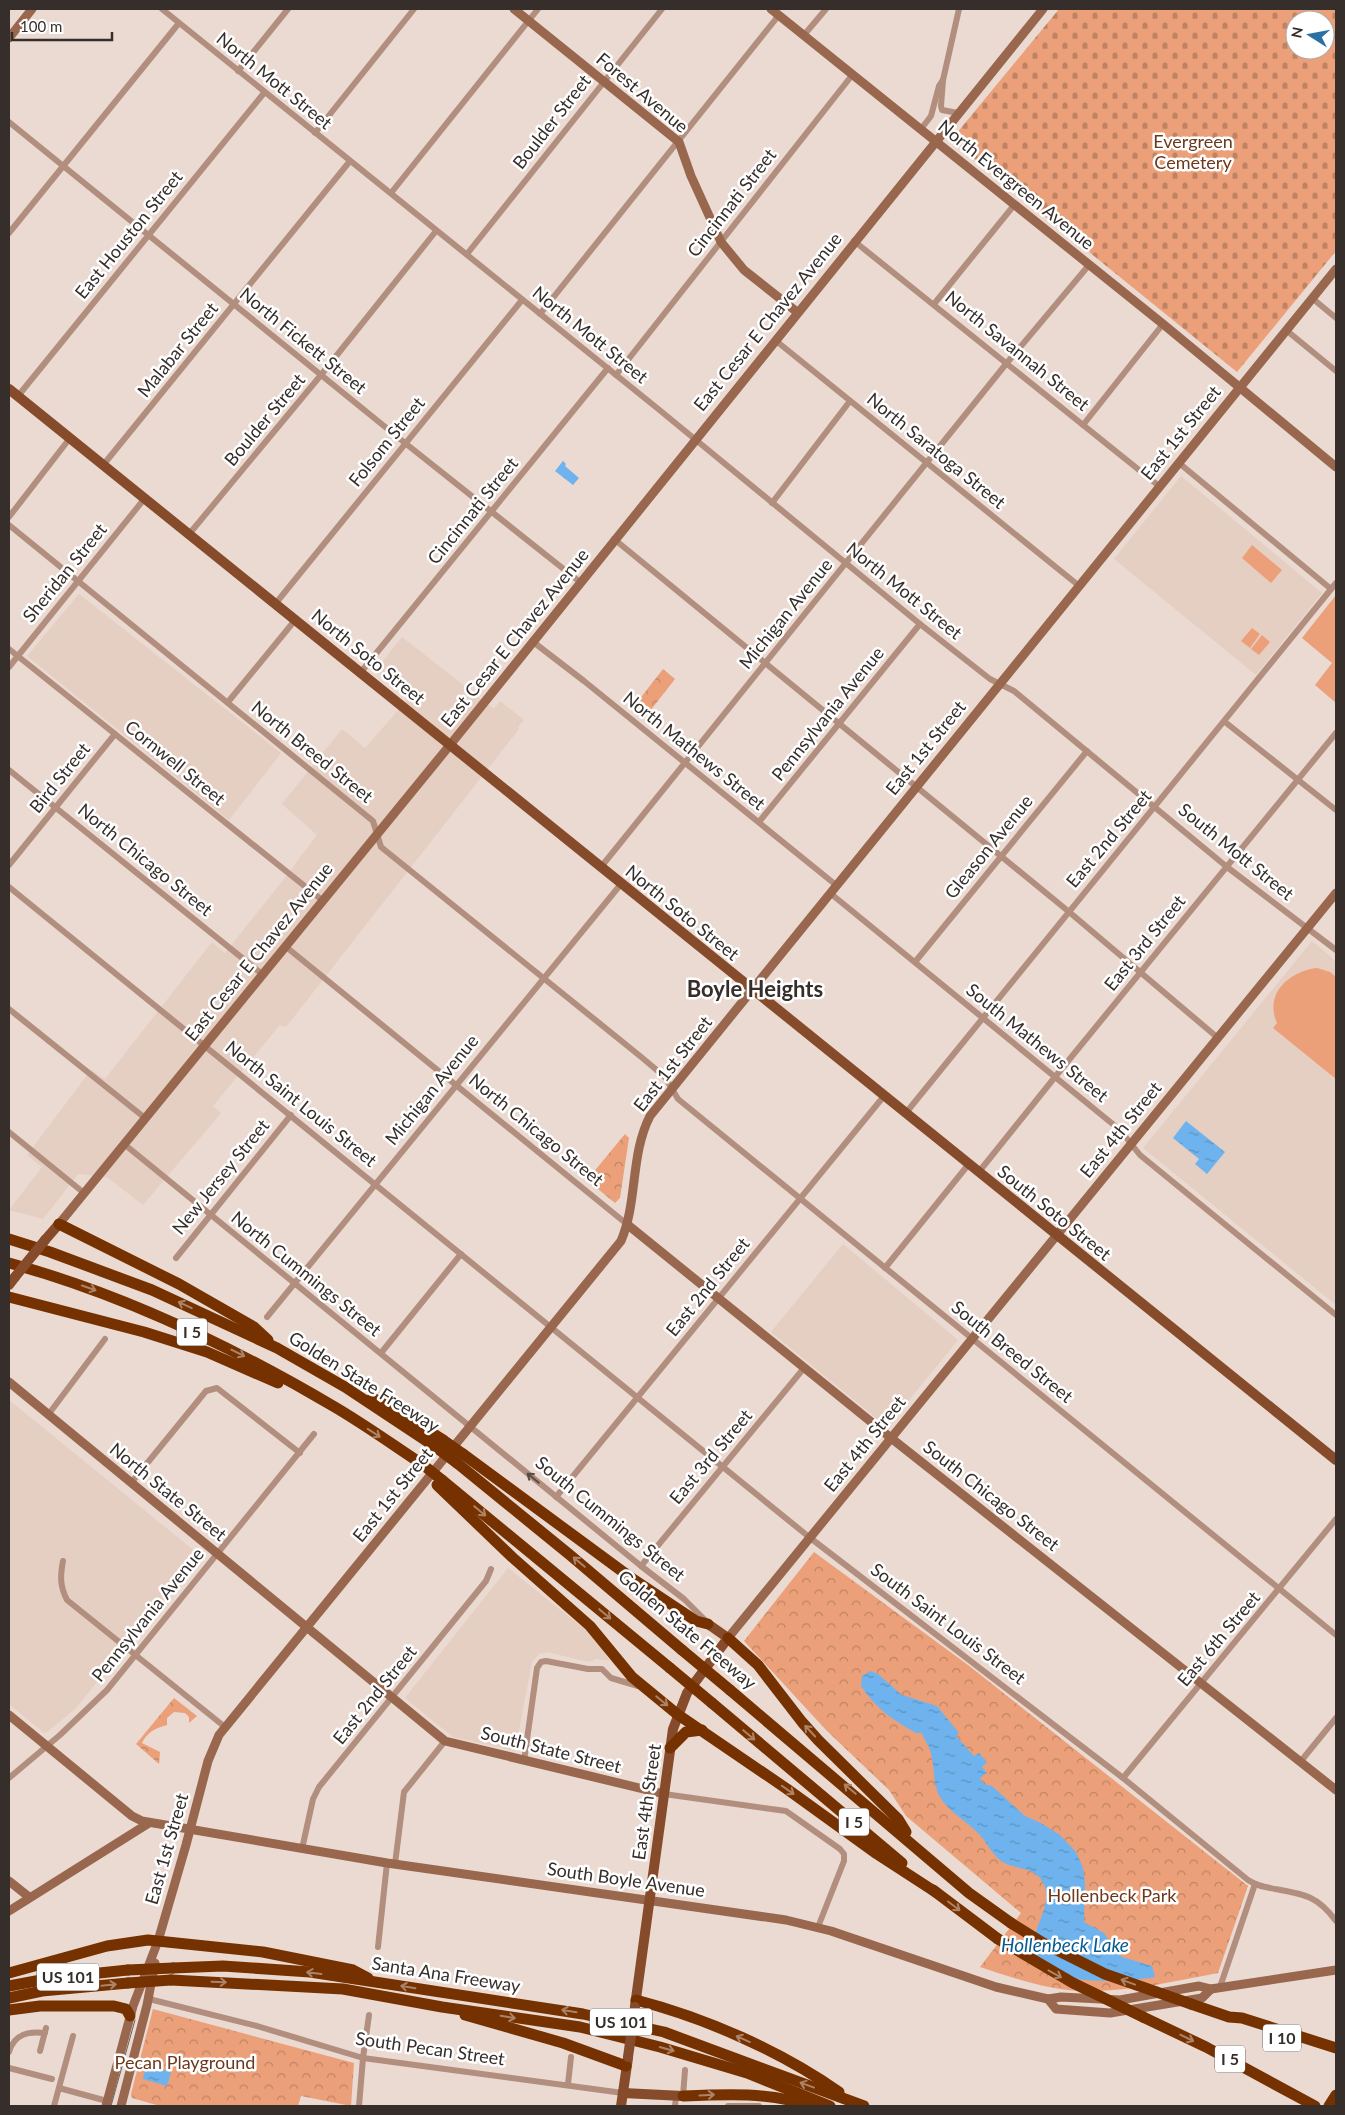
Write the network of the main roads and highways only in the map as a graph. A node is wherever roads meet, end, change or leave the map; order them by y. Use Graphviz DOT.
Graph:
graph roads {
  1 [pos="9,389"];
  2 [pos="751,991"];
  3 [pos="59,1224"];
  4 [pos="9,1240"];
  5 [pos="9,1263"];
  6 [pos="12,1281"];
  7 [pos="9,1297"];
  8 [pos="277,1348"];
  9 [pos="335,1407"];
  10 [pos="460,1459"];
  11 [pos="1336,1460"];
  12 [pos="440,1483"];
  13 [pos="708,1624"];
  14 [pos="728,1638"];
  15 [pos="678,1714"];
  16 [pos="702,1730"];
  17 [pos="670,1748"];
  18 [pos="913,1844"];
  19 [pos="937,1893"];
  20 [pos="9,1973"];
  21 [pos="172,1974"];
  22 [pos="379,1983"];
  23 [pos="9,1986"];
  24 [pos="9,1998"];
  25 [pos="636,2003"];
  26 [pos="442,2007"];
  27 [pos="9,2010"];
  28 [pos="130,2016"];
  29 [pos="1229,2017"];
  30 [pos="1336,2048"];
  31 [pos="1336,2056"];
  32 [pos="627,2062"];
  33 [pos="623,2092"];
  34 [pos="678,2100"];
  35 [pos="858,2104"];
  36 [pos="621,2106"];
  37 [pos="811,2106"];
  38 [pos="830,2106"];
  39 [pos="1315,2106"];
  1 -- 2 [label="main road, North Soto Street"];
  2 -- 11 [label="main road, South Soto Street"];
  3 -- 6 [label="main road, East Cesar E Chavez Avenue, bridge"];
  3 -- 8 [label="highway"];
  8 -- 4 [label="highway, Golden State Freeway / I 5, one-way"];
  5 -- 9 [label="highway, Golden State Freeway / I 5, one-way"];
  7 -- 9 [label="highway"];
  8 -- 10 [label="highway, Golden State Freeway / I 5, bridge"];
  9 -- 12 [label="highway, Golden State Freeway / I 5, one-way, bridge"];
  10 -- 13 [label="highway"];
  18 -- 10 [label="highway, Golden State Freeway / I 5, one-way, bridge"];
  12 -- 15 [label="highway, one-way"];
  12 -- 19 [label="highway, Golden State Freeway / I 5, one-way, bridge"];
  13 -- 14 [label="main road, South Cummings Street"];
  14 -- 15 [label="main road, East 4th Street"];
  18 -- 14 [label="highway, one-way"];
  15 -- 16 [label="highway"];
  15 -- 17 [label="main road, East 4th Street"];
  16 -- 17 [label="highway"];
  16 -- 19 [label="highway, one-way"];
  17 -- 25 [label="main road, East 4th Street"];
  29 -- 18 [label="highway, Golden State Freeway / I 5, one-way, bridge"];
  19 -- 39 [label="highway, Golden State Freeway / I 5, one-way, bridge"];
  20 -- 22 [label="highway"];
  22 -- 21 [label="highway, Santa Ana Freeway / US 101, one-way"];
  21 -- 23 [label="highway, Santa Ana Freeway / US 101, bridge"];
  24 -- 21 [label="highway, Santa Ana Freeway / US 101, one-way, bridge"];
  21 -- 26 [label="highway, Santa Ana Freeway / US 101, one-way"];
  35 -- 22 [label="highway, Santa Ana Freeway / US 101, one-way"];
  25 -- 32 [label="main road, East 4th Street, bridge"];
  35 -- 25 [label="highway, one-way"];
  26 -- 32 [label="highway"];
  26 -- 38 [label="highway, Santa Ana Freeway / US 101, one-way"];
  27 -- 28 [label="highway"];
  29 -- 30 [label="highway, Golden State Freeway / I 5"];
  29 -- 31 [label="highway, I 10"];
  32 -- 33 [label="main road, East 4th Street"];
  33 -- 34 [label="main road, South Pecan Street"];
  33 -- 36 [label="main road, East 4th Street"];
  34 -- 37 [label="highway, one-way"];
}
